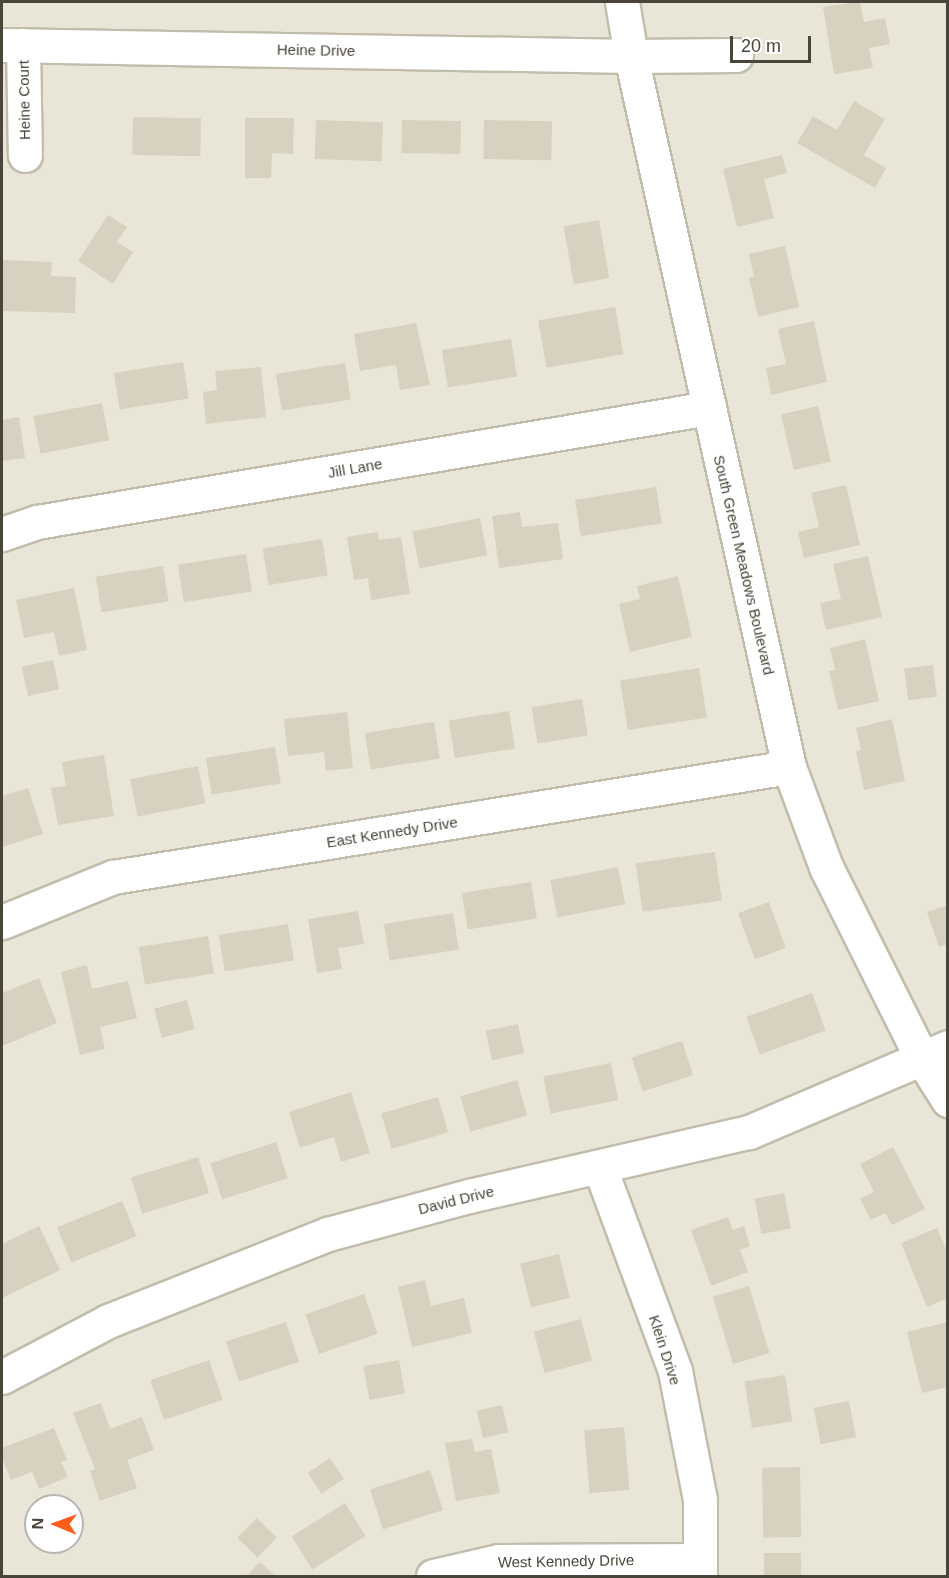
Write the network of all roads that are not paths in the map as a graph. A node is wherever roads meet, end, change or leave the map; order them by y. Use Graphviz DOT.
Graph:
graph roads {
  1 [pos="622,2"];
  2 [pos="12,45"];
  3 [pos="736,55"];
  4 [pos="631,56"];
  5 [pos="26,155"];
  6 [pos="709,408"];
  7 [pos="2,534"];
  8 [pos="789,767"];
  9 [pos="2,922"];
  10 [pos="935,1053"];
  11 [pos="948,1100"];
  12 [pos="600,1168"];
  13 [pos="2,1377"];
  14 [pos="700,1568"];
  15 [pos="433,1576"];
  1 -- 4 [label="street, South Green Meadows Boulevard"];
  2 -- 4 [label="street, Heine Drive"];
  2 -- 5 [label="street, Heine Court"];
  3 -- 4 [label="street, Heine Drive"];
  4 -- 6 [label="street, South Green Meadows Boulevard"];
  6 -- 7 [label="street, Jill Lane"];
  6 -- 8 [label="street, South Green Meadows Boulevard"];
  8 -- 9 [label="street, East Kennedy Drive"];
  8 -- 10 [label="street, South Green Meadows Boulevard"];
  10 -- 11 [label="street, South Green Meadows Boulevard"];
  10 -- 12 [label="street, David Drive"];
  12 -- 13 [label="street, David Drive"];
  12 -- 14 [label="street, Klein Drive"];
  14 -- 15 [label="street, West Kennedy Drive"];
}
